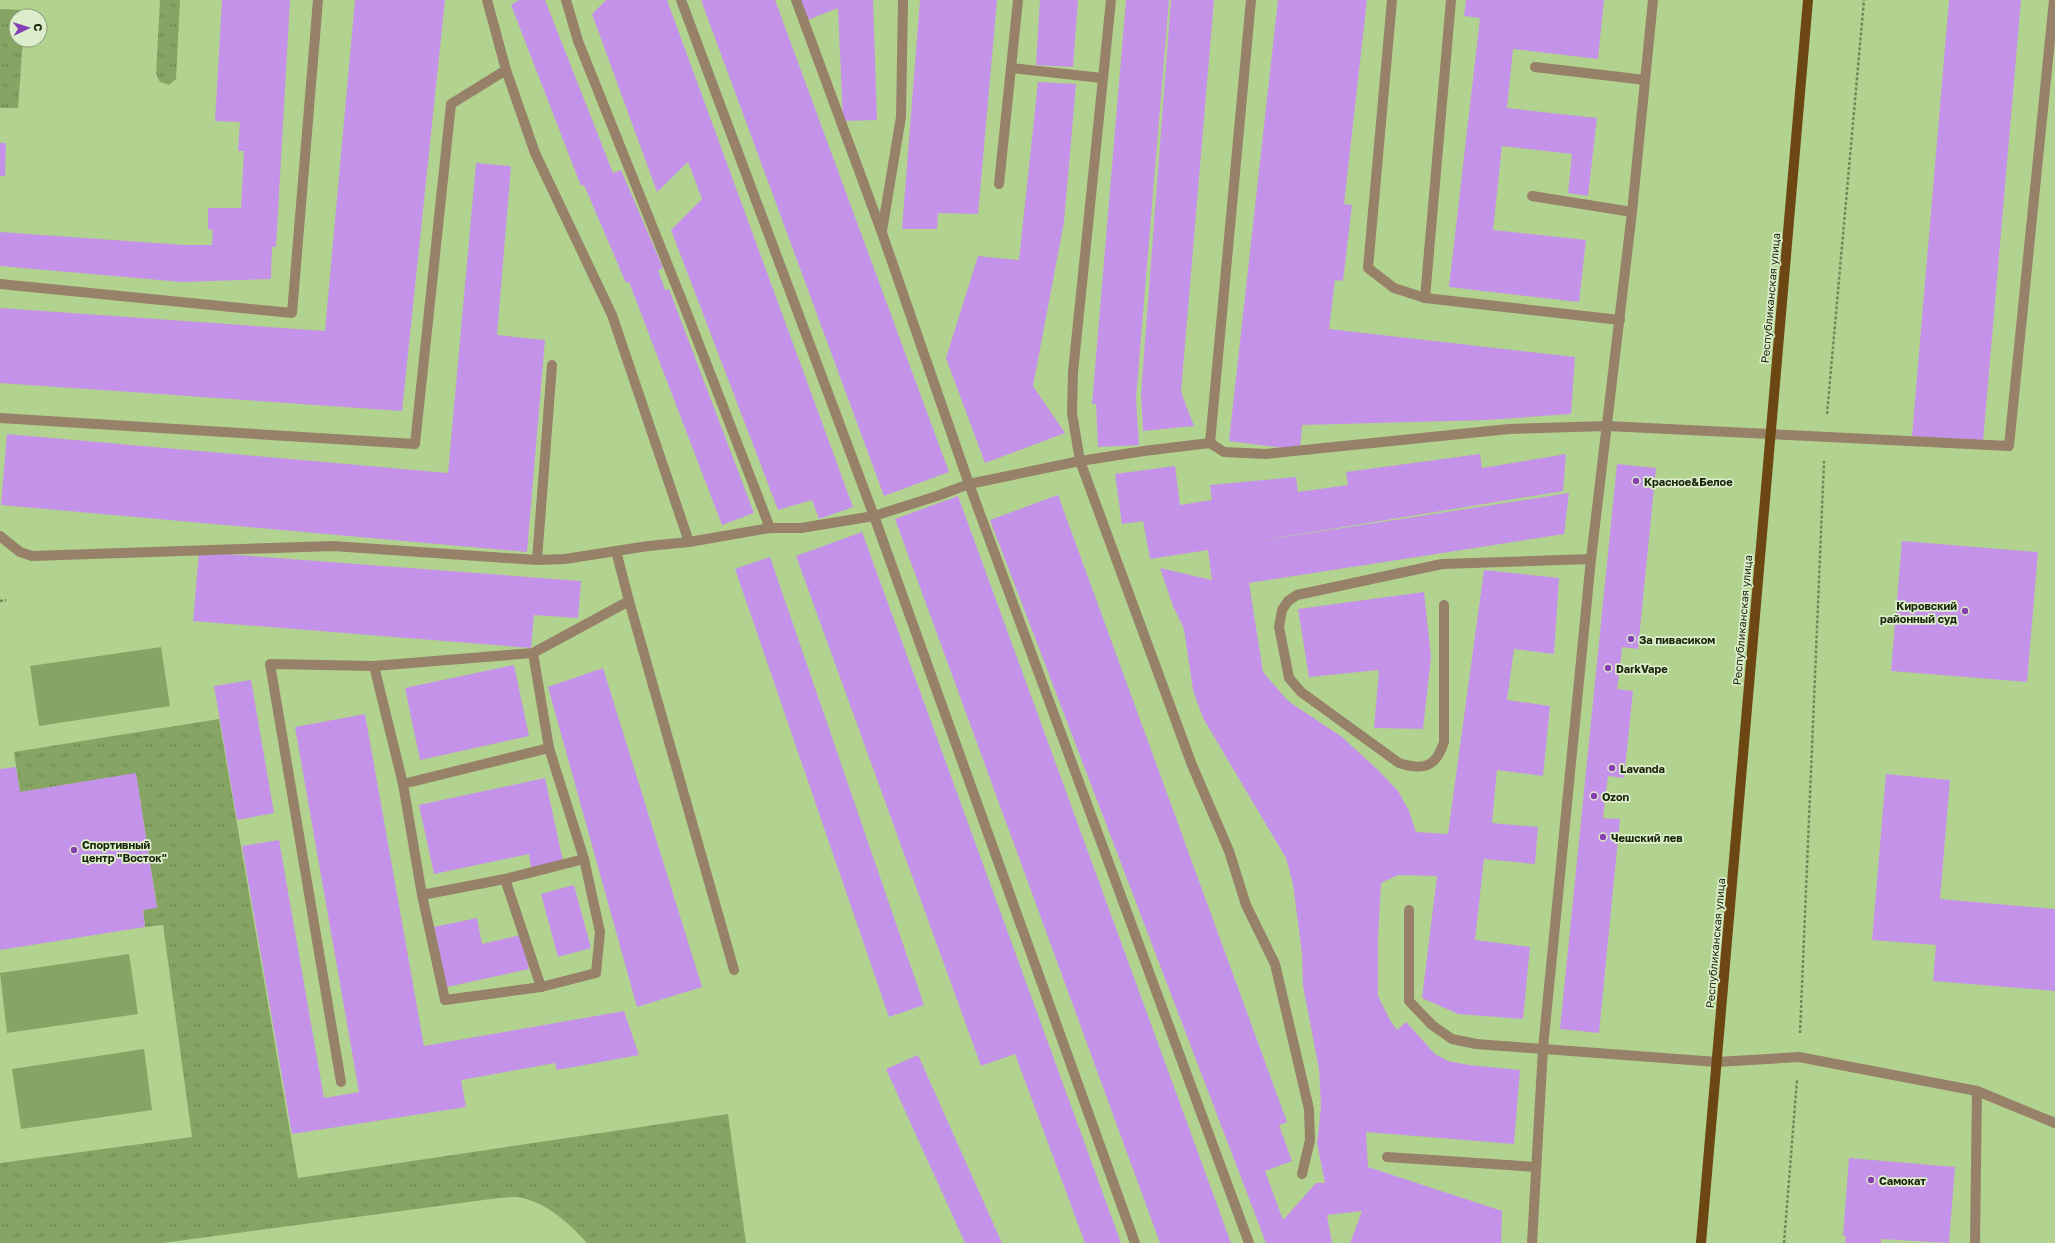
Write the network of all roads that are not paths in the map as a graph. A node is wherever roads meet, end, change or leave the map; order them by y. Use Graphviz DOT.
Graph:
graph roads {
  1 [pos="318,0"];
  2 [pos="487,0"];
  3 [pos="566,0"];
  4 [pos="681,0"];
  5 [pos="796,0"];
  6 [pos="903,0"];
  7 [pos="1018,0"];
  8 [pos="1111,0"];
  9 [pos="1251,0"];
  10 [pos="1392,0"];
  11 [pos="1451,0"];
  12 [pos="1653,0"];
  13 [pos="1808,0"];
  14 [pos="2054,0"];
  15 [pos="1535,67"];
  16 [pos="1011,68"];
  17 [pos="506,70"];
  18 [pos="1102,78"];
  19 [pos="1645,80"];
  20 [pos="999,184"];
  21 [pos="1532,196"];
  22 [pos="1632,212"];
  23 [pos="882,233"];
  24 [pos="0,284"];
  25 [pos="1425,298"];
  26 [pos="1620,320"];
  27 [pos="552,364"];
  28 [pos="0,418"];
  29 [pos="1607,426"];
  30 [pos="1770,434"];
  31 [pos="1210,443"];
  32 [pos="1080,461"];
  33 [pos="969,484"];
  34 [pos="874,516"];
  35 [pos="770,528"];
  36 [pos="0,536"];
  37 [pos="689,542"];
  38 [pos="616,551"];
  39 [pos="1591,559"];
  40 [pos="537,560"];
  41 [pos="629,601"];
  42 [pos="1444,605"];
  43 [pos="533,653"];
  44 [pos="374,666"];
  45 [pos="549,748"];
  46 [pos="403,784"];
  47 [pos="584,858"];
  48 [pos="505,879"];
  49 [pos="422,895"];
  50 [pos="1409,910"];
  51 [pos="734,970"];
  52 [pos="542,987"];
  53 [pos="1543,1048"];
  54 [pos="1717,1062"];
  55 [pos="341,1082"];
  56 [pos="1977,1091"];
  57 [pos="2055,1123"];
  58 [pos="1387,1157"];
  59 [pos="1536,1167"];
  60 [pos="1302,1174"];
  61 [pos="1135,1243"];
  62 [pos="1249,1243"];
  63 [pos="1532,1243"];
  64 [pos="1701,1243"];
  65 [pos="1975,1243"];
  1 -- 24 [label="lane"];
  2 -- 17 [label="lane"];
  3 -- 35 [label="lane"];
  4 -- 34 [label="lane"];
  5 -- 23 [label="lane"];
  6 -- 23 [label="lane"];
  7 -- 16 [label="lane"];
  8 -- 18 [label="lane"];
  9 -- 31 [label="lane"];
  10 -- 25 [label="lane"];
  11 -- 25 [label="lane"];
  12 -- 19 [label="lane"];
  13 -- 30 [label="main road, Республиканская улица"];
  14 -- 30 [label="lane"];
  15 -- 19 [label="lane"];
  16 -- 18 [label="lane"];
  16 -- 20 [label="lane"];
  17 -- 28 [label="lane"];
  17 -- 37 [label="lane"];
  18 -- 32 [label="lane"];
  19 -- 22 [label="lane"];
  21 -- 22 [label="lane"];
  22 -- 26 [label="lane"];
  23 -- 33 [label="lane"];
  25 -- 26 [label="lane"];
  26 -- 29 [label="lane"];
  27 -- 40 [label="lane"];
  29 -- 30 [label="lane"];
  29 -- 31 [label="lane"];
  29 -- 39 [label="lane"];
  30 -- 54 [label="main road, Республиканская улица"];
  31 -- 32 [label="lane"];
  32 -- 33 [label="lane"];
  32 -- 60 [label="lane"];
  33 -- 34 [label="lane"];
  33 -- 62 [label="lane"];
  34 -- 35 [label="lane"];
  34 -- 61 [label="lane"];
  35 -- 37 [label="lane"];
  36 -- 40 [label="lane"];
  37 -- 38 [label="lane"];
  38 -- 40 [label="lane"];
  38 -- 41 [label="lane"];
  39 -- 42 [label="lane"];
  39 -- 53 [label="lane"];
  41 -- 43 [label="lane"];
  41 -- 51 [label="lane"];
  43 -- 44 [label="lane"];
  43 -- 45 [label="lane"];
  44 -- 46 [label="lane"];
  44 -- 55 [label="lane"];
  45 -- 46 [label="lane"];
  45 -- 47 [label="lane"];
  46 -- 49 [label="lane"];
  47 -- 48 [label="lane"];
  47 -- 52 [label="lane"];
  48 -- 49 [label="lane"];
  48 -- 52 [label="lane"];
  49 -- 52 [label="lane"];
  50 -- 53 [label="lane"];
  53 -- 54 [label="lane"];
  53 -- 59 [label="lane"];
  54 -- 56 [label="lane"];
  54 -- 64 [label="main road, Республиканская улица"];
  56 -- 57 [label="lane"];
  56 -- 65 [label="lane"];
  58 -- 59 [label="lane"];
  59 -- 63 [label="lane"];
}
